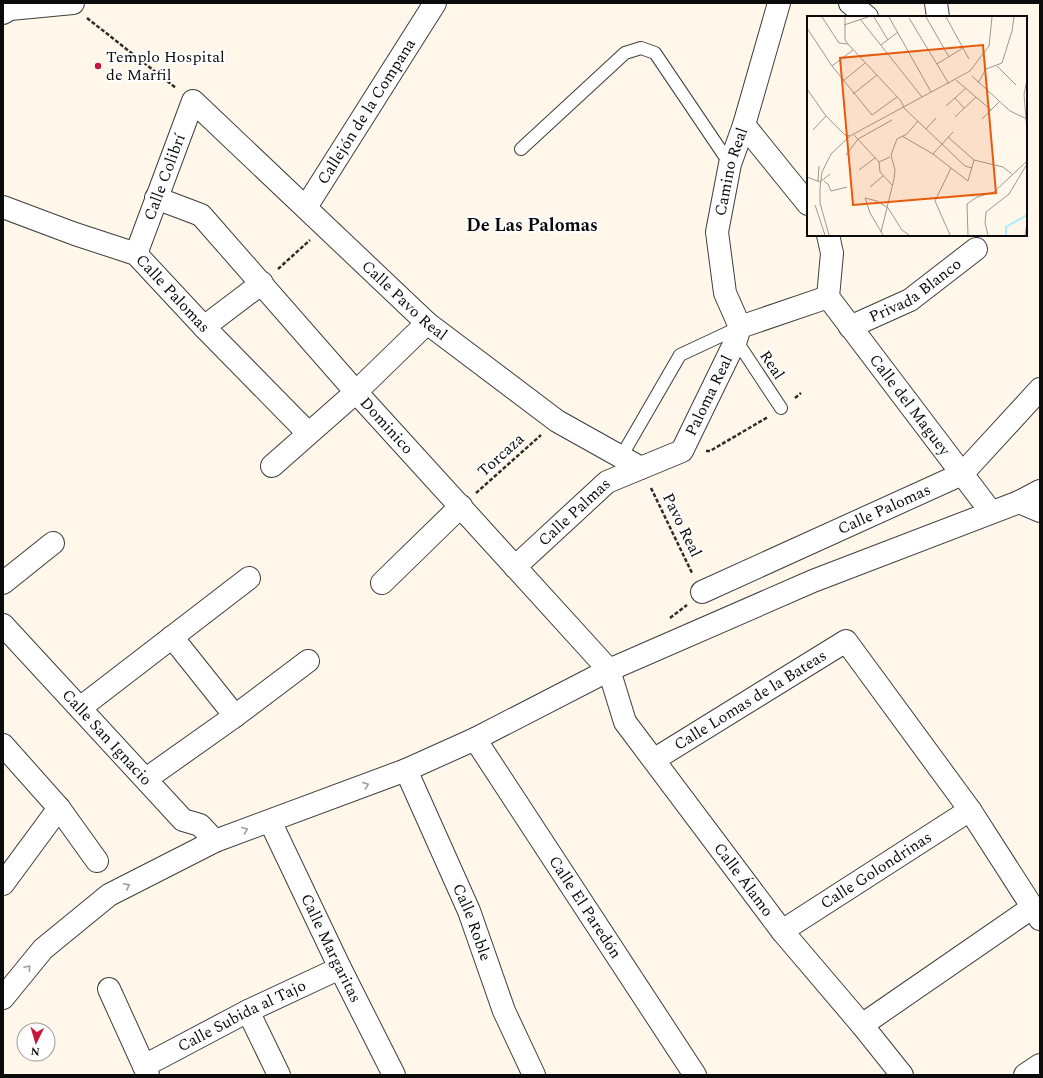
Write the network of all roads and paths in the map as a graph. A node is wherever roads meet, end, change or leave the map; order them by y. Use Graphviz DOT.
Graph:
graph roads {
  1 [pos="779,3"];
  2 [pos="850,3"];
  3 [pos="936,3"];
  4 [pos="71,4"];
  5 [pos="431,10"];
  6 [pos="3,13"];
  7 [pos="866,16"];
  8 [pos="938,16"];
  9 [pos="193,101"];
  10 [pos="744,125"];
  11 [pos="521,149"];
  12 [pos="730,164"];
  13 [pos="806,197"];
  14 [pos="156,198"];
  15 [pos="3,207"];
  16 [pos="306,207"];
  17 [pos="325,226"];
  18 [pos="828,236"];
  19 [pos="976,249"];
  20 [pos="136,254"];
  21 [pos="262,283"];
  22 [pos="828,297"];
  23 [pos="427,323"];
  24 [pos="204,327"];
  25 [pos="850,328"];
  26 [pos="738,334"];
  27 [pos="1040,389"];
  28 [pos="356,392"];
  29 [pos="781,408"];
  30 [pos="556,421"];
  31 [pos="308,433"];
  32 [pos="682,451"];
  33 [pos="622,457"];
  34 [pos="272,466"];
  35 [pos="641,468"];
  36 [pos="962,474"];
  37 [pos="1040,491"];
  38 [pos="1019,502"];
  39 [pos="461,506"];
  40 [pos="1040,511"];
  41 [pos="991,512"];
  42 [pos="53,543"];
  43 [pos="515,566"];
  44 [pos="249,578"];
  45 [pos="3,583"];
  46 [pos="382,583"];
  47 [pos="702,592"];
  48 [pos="3,625"];
  49 [pos="172,637"];
  50 [pos="308,661"];
  51 [pos="609,670"];
  52 [pos="80,708"];
  53 [pos="235,716"];
  54 [pos="475,739"];
  55 [pos="3,744"];
  56 [pos="654,759"];
  57 [pos="406,770"];
  58 [pos="146,779"];
  59 [pos="59,808"];
  60 [pos="970,810"];
  61 [pos="270,821"];
  62 [pos="215,841"];
  63 [pos="97,861"];
  64 [pos="3,884"];
  65 [pos="1036,913"];
  66 [pos="782,931"];
  67 [pos="340,968"];
  68 [pos="109,989"];
  69 [pos="3,998"];
  70 [pos="248,1011"];
  71 [pos="862,1025"];
  72 [pos="1040,1065"];
  73 [pos="146,1071"];
  74 [pos="279,1075"];
  75 [pos="394,1075"];
  76 [pos="534,1075"];
  77 [pos="695,1075"];
  78 [pos="902,1075"];
  79 [pos="1025,1075"];
  1 -- 10 [label="street, Camino Real"];
  2 -- 7 [label="street"];
  3 -- 8 [label="street"];
  4 -- 6 [label="street"];
  4 -- 9 [label="path"];
  5 -- 16 [label="street, Callejón de la Compana"];
  9 -- 14 [label="street, Calle Colibrí"];
  9 -- 16 [label="street, Calle Pavo Real"];
  10 -- 12 [label="street, Camino Real"];
  10 -- 13 [label="street"];
  11 -- 12 [label="lane"];
  12 -- 26 [label="street, Camino Real"];
  14 -- 20 [label="street, Calle Colibrí"];
  14 -- 21 [label="street, Dominico"];
  15 -- 20 [label="street, Calle Palomas"];
  16 -- 17 [label="street, Calle Pavo Real"];
  17 -- 21 [label="path"];
  17 -- 23 [label="street, Calle Pavo Real"];
  18 -- 22 [label="street"];
  19 -- 25 [label="street, Privada Blanco"];
  20 -- 24 [label="street, Calle Palomas"];
  21 -- 24 [label="street"];
  21 -- 28 [label="street, Dominico"];
  22 -- 25 [label="street, Calle del Maguey"];
  22 -- 26 [label="street"];
  23 -- 28 [label="street"];
  23 -- 30 [label="street, Calle Pavo Real"];
  24 -- 31 [label="street, Calle Palomas"];
  25 -- 36 [label="street, Calle del Maguey"];
  26 -- 29 [label="lane, Real"];
  26 -- 32 [label="street, Paloma Real"];
  26 -- 33 [label="lane"];
  27 -- 36 [label="street, Calle Palomas"];
  28 -- 31 [label="street"];
  28 -- 39 [label="street, Dominico"];
  29 -- 32 [label="path, Paloma Real"];
  30 -- 33 [label="street, Calle Pavo Real"];
  30 -- 39 [label="path, Torcaza"];
  31 -- 34 [label="street"];
  32 -- 35 [label="street, Paloma Real"];
  33 -- 35 [label="street, Calle Pavo Real"];
  35 -- 43 [label="street, Calle Palmas"];
  35 -- 47 [label="path, Pavo Real"];
  36 -- 41 [label="street, Calle del Maguey"];
  36 -- 47 [label="street, Calle Palomas"];
  37 -- 38 [label="street"];
  38 -- 40 [label="street"];
  38 -- 41 [label="street"];
  39 -- 43 [label="street, Dominico"];
  39 -- 46 [label="street"];
  41 -- 51 [label="street"];
  42 -- 45 [label="street"];
  43 -- 51 [label="street, Dominico"];
  44 -- 49 [label="street"];
  48 -- 52 [label="street, Calle San Ignacio"];
  49 -- 52 [label="street"];
  49 -- 53 [label="street"];
  50 -- 53 [label="street"];
  51 -- 54 [label="street"];
  51 -- 56 [label="street, Calle Álamo"];
  52 -- 58 [label="street, Calle San Ignacio"];
  53 -- 58 [label="street"];
  54 -- 57 [label="street"];
  54 -- 77 [label="street, Calle El Paredón"];
  55 -- 59 [label="street"];
  56 -- 60 [label="street, Calle Lomas de la Bateas"];
  56 -- 66 [label="street, Calle Álamo"];
  61 -- 57 [label="street, one-way"];
  57 -- 76 [label="street, Calle Roble"];
  58 -- 62 [label="street, Calle San Ignacio"];
  59 -- 63 [label="street"];
  59 -- 64 [label="street"];
  60 -- 65 [label="street"];
  60 -- 66 [label="street, Calle Golondrinas"];
  62 -- 61 [label="street, one-way"];
  61 -- 67 [label="street, Calle Margaritas"];
  69 -- 62 [label="street, one-way"];
  65 -- 71 [label="street"];
  66 -- 71 [label="street, Calle Álamo"];
  67 -- 70 [label="street, Calle Subida al Tajo"];
  67 -- 75 [label="street, Calle Margaritas"];
  68 -- 73 [label="street"];
  70 -- 73 [label="street, Calle Subida al Tajo"];
  70 -- 74 [label="street"];
  71 -- 78 [label="street, Calle Álamo"];
  72 -- 79 [label="street"];
}
